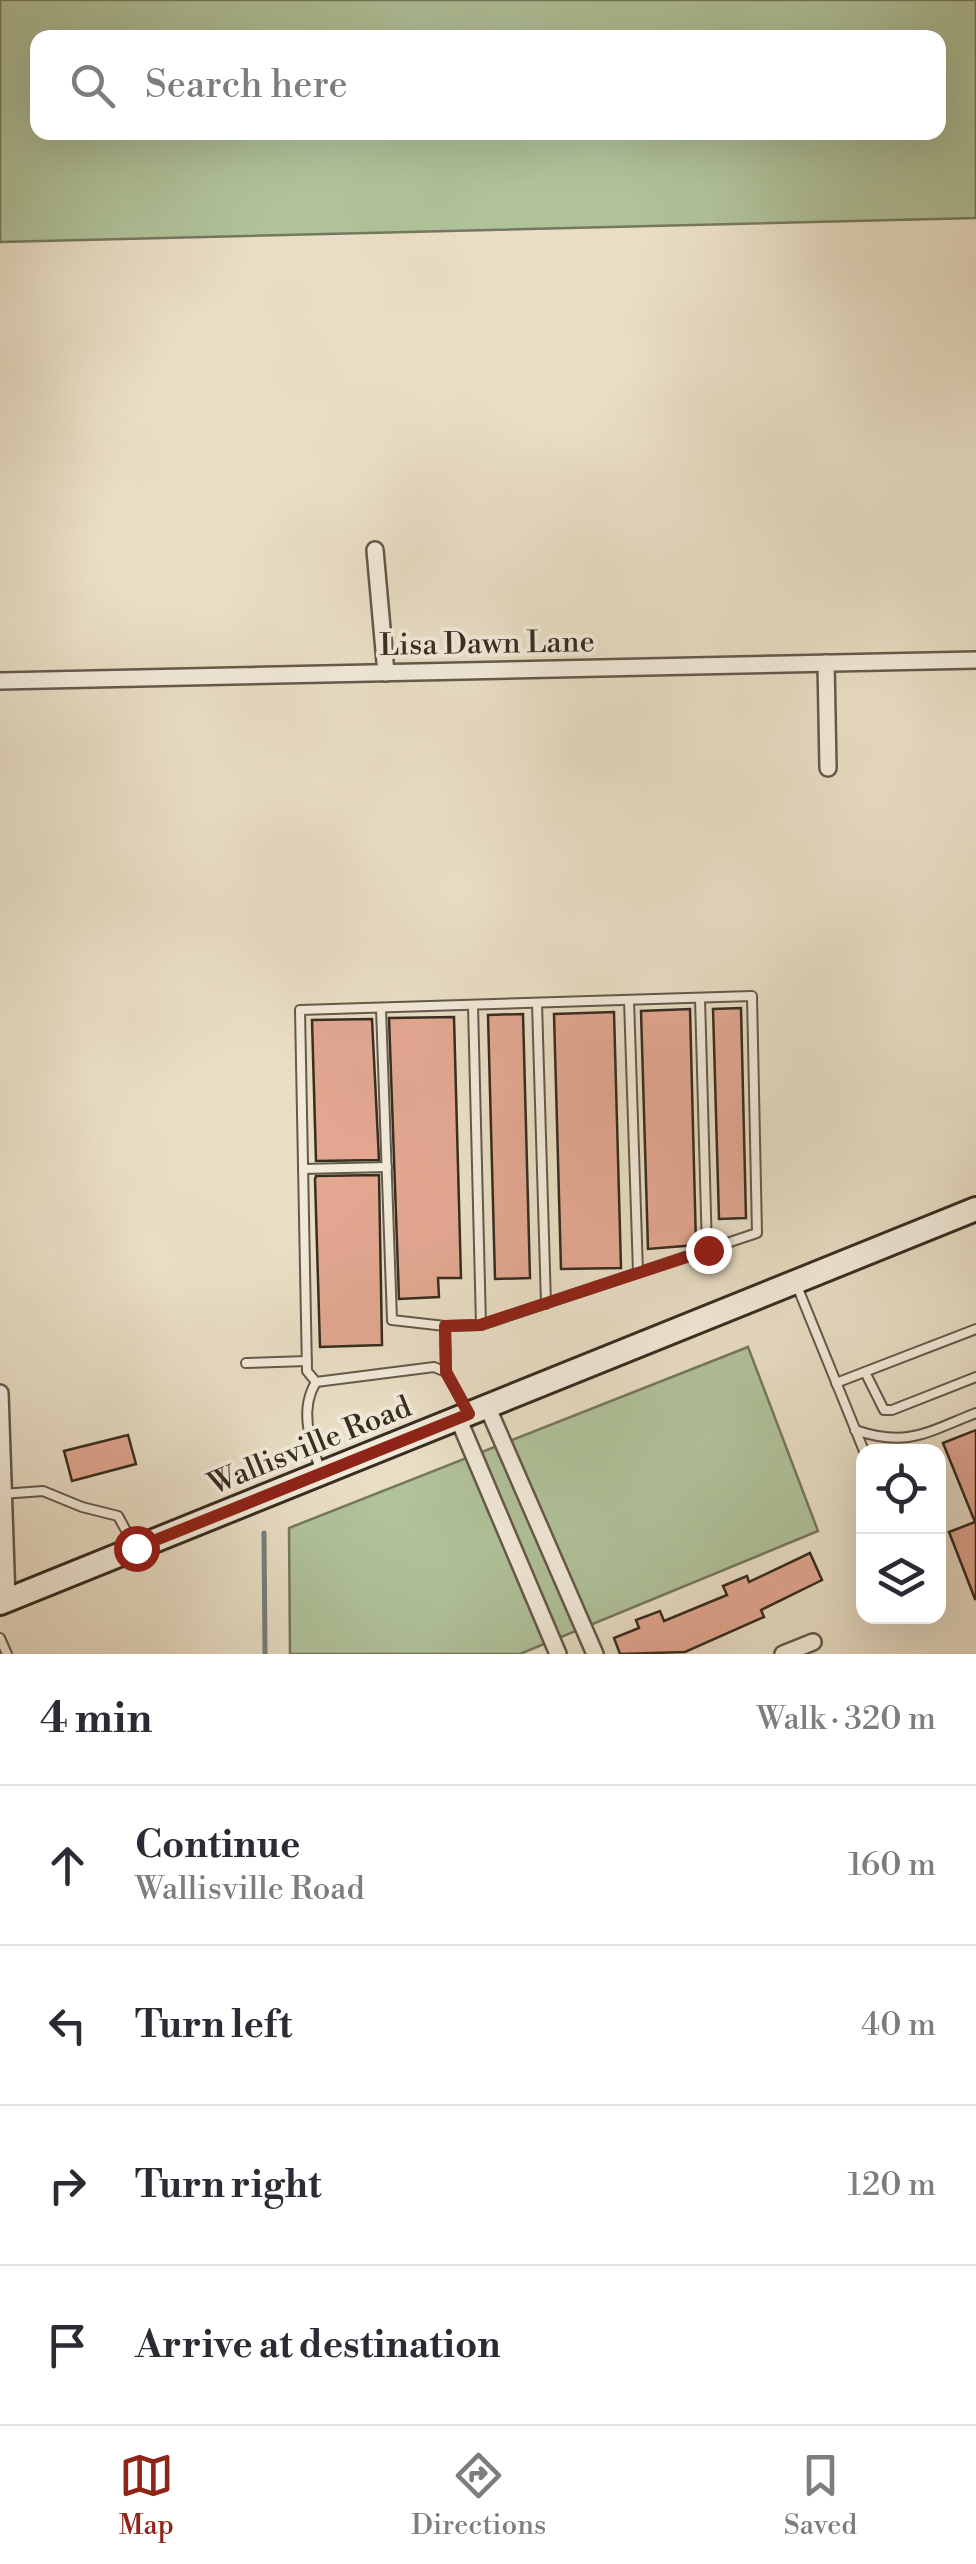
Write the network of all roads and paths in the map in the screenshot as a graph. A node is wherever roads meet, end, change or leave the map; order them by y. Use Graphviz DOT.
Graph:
graph roads {
  1 [pos="375,550"];
  2 [pos="976,660"];
  3 [pos="826,662"];
  4 [pos="386,673"];
  5 [pos="0,682"];
  6 [pos="828,768"];
  7 [pos="700,998"];
  8 [pos="628,1000"];
  9 [pos="537,1003"];
  10 [pos="473,1005"];
  11 [pos="381,1008"];
  12 [pos="386,1167"];
  13 [pos="303,1170"];
  14 [pos="976,1209"];
  15 [pos="708,1250"];
  16 [pos="638,1272"];
  17 [pos="795,1282"];
  18 [pos="546,1304"];
  19 [pos="480,1325"];
  20 [pos="445,1326"];
  21 [pos="976,1329"];
  22 [pos="307,1361"];
  23 [pos="246,1363"];
  24 [pos="446,1372"];
  25 [pos="865,1372"];
  26 [pos="976,1377"];
  27 [pos="316,1382"];
  28 [pos="836,1383"];
  29 [pos="0,1394"];
  30 [pos="471,1413"];
  31 [pos="976,1413"];
  32 [pos="855,1430"];
  33 [pos="861,1444"];
  34 [pos="321,1474"];
  35 [pos="2,1494"];
  36 [pos="136,1548"];
  37 [pos="4,1602"];
  38 [pos="0,1638"];
  39 [pos="813,1642"];
  40 [pos="7,1654"];
  41 [pos="558,1654"];
  42 [pos="594,1654"];
  43 [pos="783,1654"];
  1 -- 4 [label="street"];
  2 -- 3 [label="street, Lisa Dawn Lane"];
  3 -- 4 [label="street, Lisa Dawn Lane"];
  3 -- 6 [label="street"];
  4 -- 5 [label="street, Lisa Dawn Lane"];
  7 -- 8 [label="lane"];
  7 -- 15 [label="lane"];
  7 -- 15 [label="lane"];
  8 -- 9 [label="lane"];
  8 -- 16 [label="lane"];
  9 -- 10 [label="lane"];
  9 -- 18 [label="lane"];
  10 -- 11 [label="lane"];
  10 -- 19 [label="lane"];
  11 -- 12 [label="lane"];
  11 -- 13 [label="lane"];
  12 -- 13 [label="lane"];
  12 -- 20 [label="lane"];
  13 -- 22 [label="lane"];
  14 -- 17 [label="main road, Wallisville Road"];
  15 -- 16 [label="lane"];
  16 -- 18 [label="lane"];
  17 -- 28 [label="lane"];
  17 -- 30 [label="main road, Wallisville Road"];
  18 -- 19 [label="lane"];
  19 -- 20 [label="lane"];
  20 -- 24 [label="lane"];
  21 -- 25 [label="lane"];
  22 -- 23 [label="lane"];
  22 -- 27 [label="lane"];
  24 -- 27 [label="lane"];
  24 -- 30 [label="lane"];
  25 -- 26 [label="lane"];
  25 -- 28 [label="lane"];
  27 -- 34 [label="lane"];
  28 -- 32 [label="lane"];
  29 -- 35 [label="street"];
  30 -- 34 [label="main road, Wallisville Road"];
  30 -- 41 [label="street"];
  30 -- 42 [label="street"];
  31 -- 32 [label="lane"];
  32 -- 33 [label="lane"];
  34 -- 36 [label="main road, Wallisville Road"];
  35 -- 36 [label="lane"];
  35 -- 37 [label="street"];
  36 -- 37 [label="main road, Wallisville Road"];
  38 -- 40 [label="lane"];
  39 -- 43 [label="street"];
}
